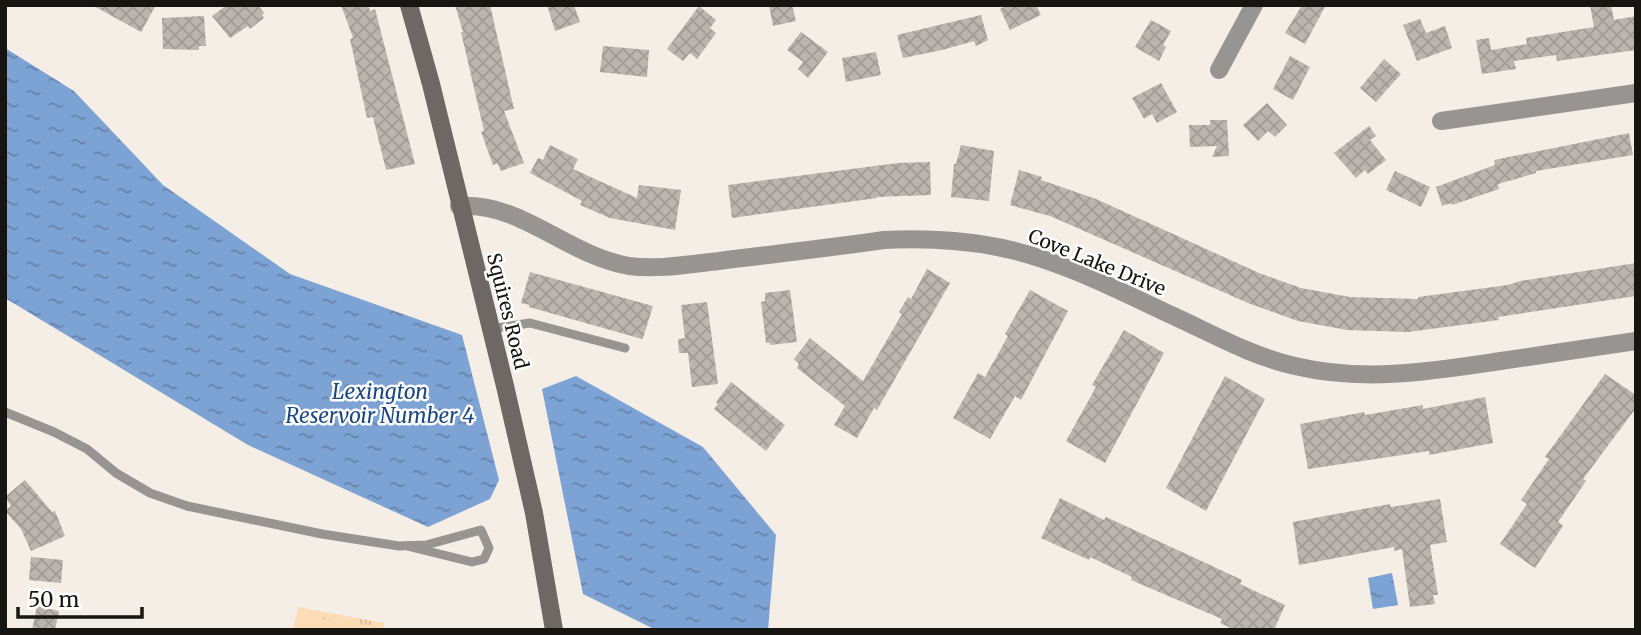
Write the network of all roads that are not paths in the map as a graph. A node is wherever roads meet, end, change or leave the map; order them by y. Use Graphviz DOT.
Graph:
graph roads {
  1 [pos="409,5"];
  2 [pos="1254,5"];
  3 [pos="1219,70"];
  4 [pos="1636,93"];
  5 [pos="1441,121"];
  6 [pos="459,206"];
  7 [pos="490,329"];
  8 [pos="1636,341"];
  9 [pos="625,348"];
  10 [pos="5,412"];
  11 [pos="407,546"];
  12 [pos="554,630"];
  1 -- 6 [label="street, Squires Road"];
  2 -- 3 [label="street"];
  4 -- 5 [label="street"];
  6 -- 7 [label="street, Squires Road"];
  6 -- 8 [label="street, Cove Lake Drive"];
  7 -- 9 [label="lane"];
  7 -- 12 [label="street, Squires Road"];
  10 -- 11 [label="lane"];
  11 -- 11 [label="lane"];
}
